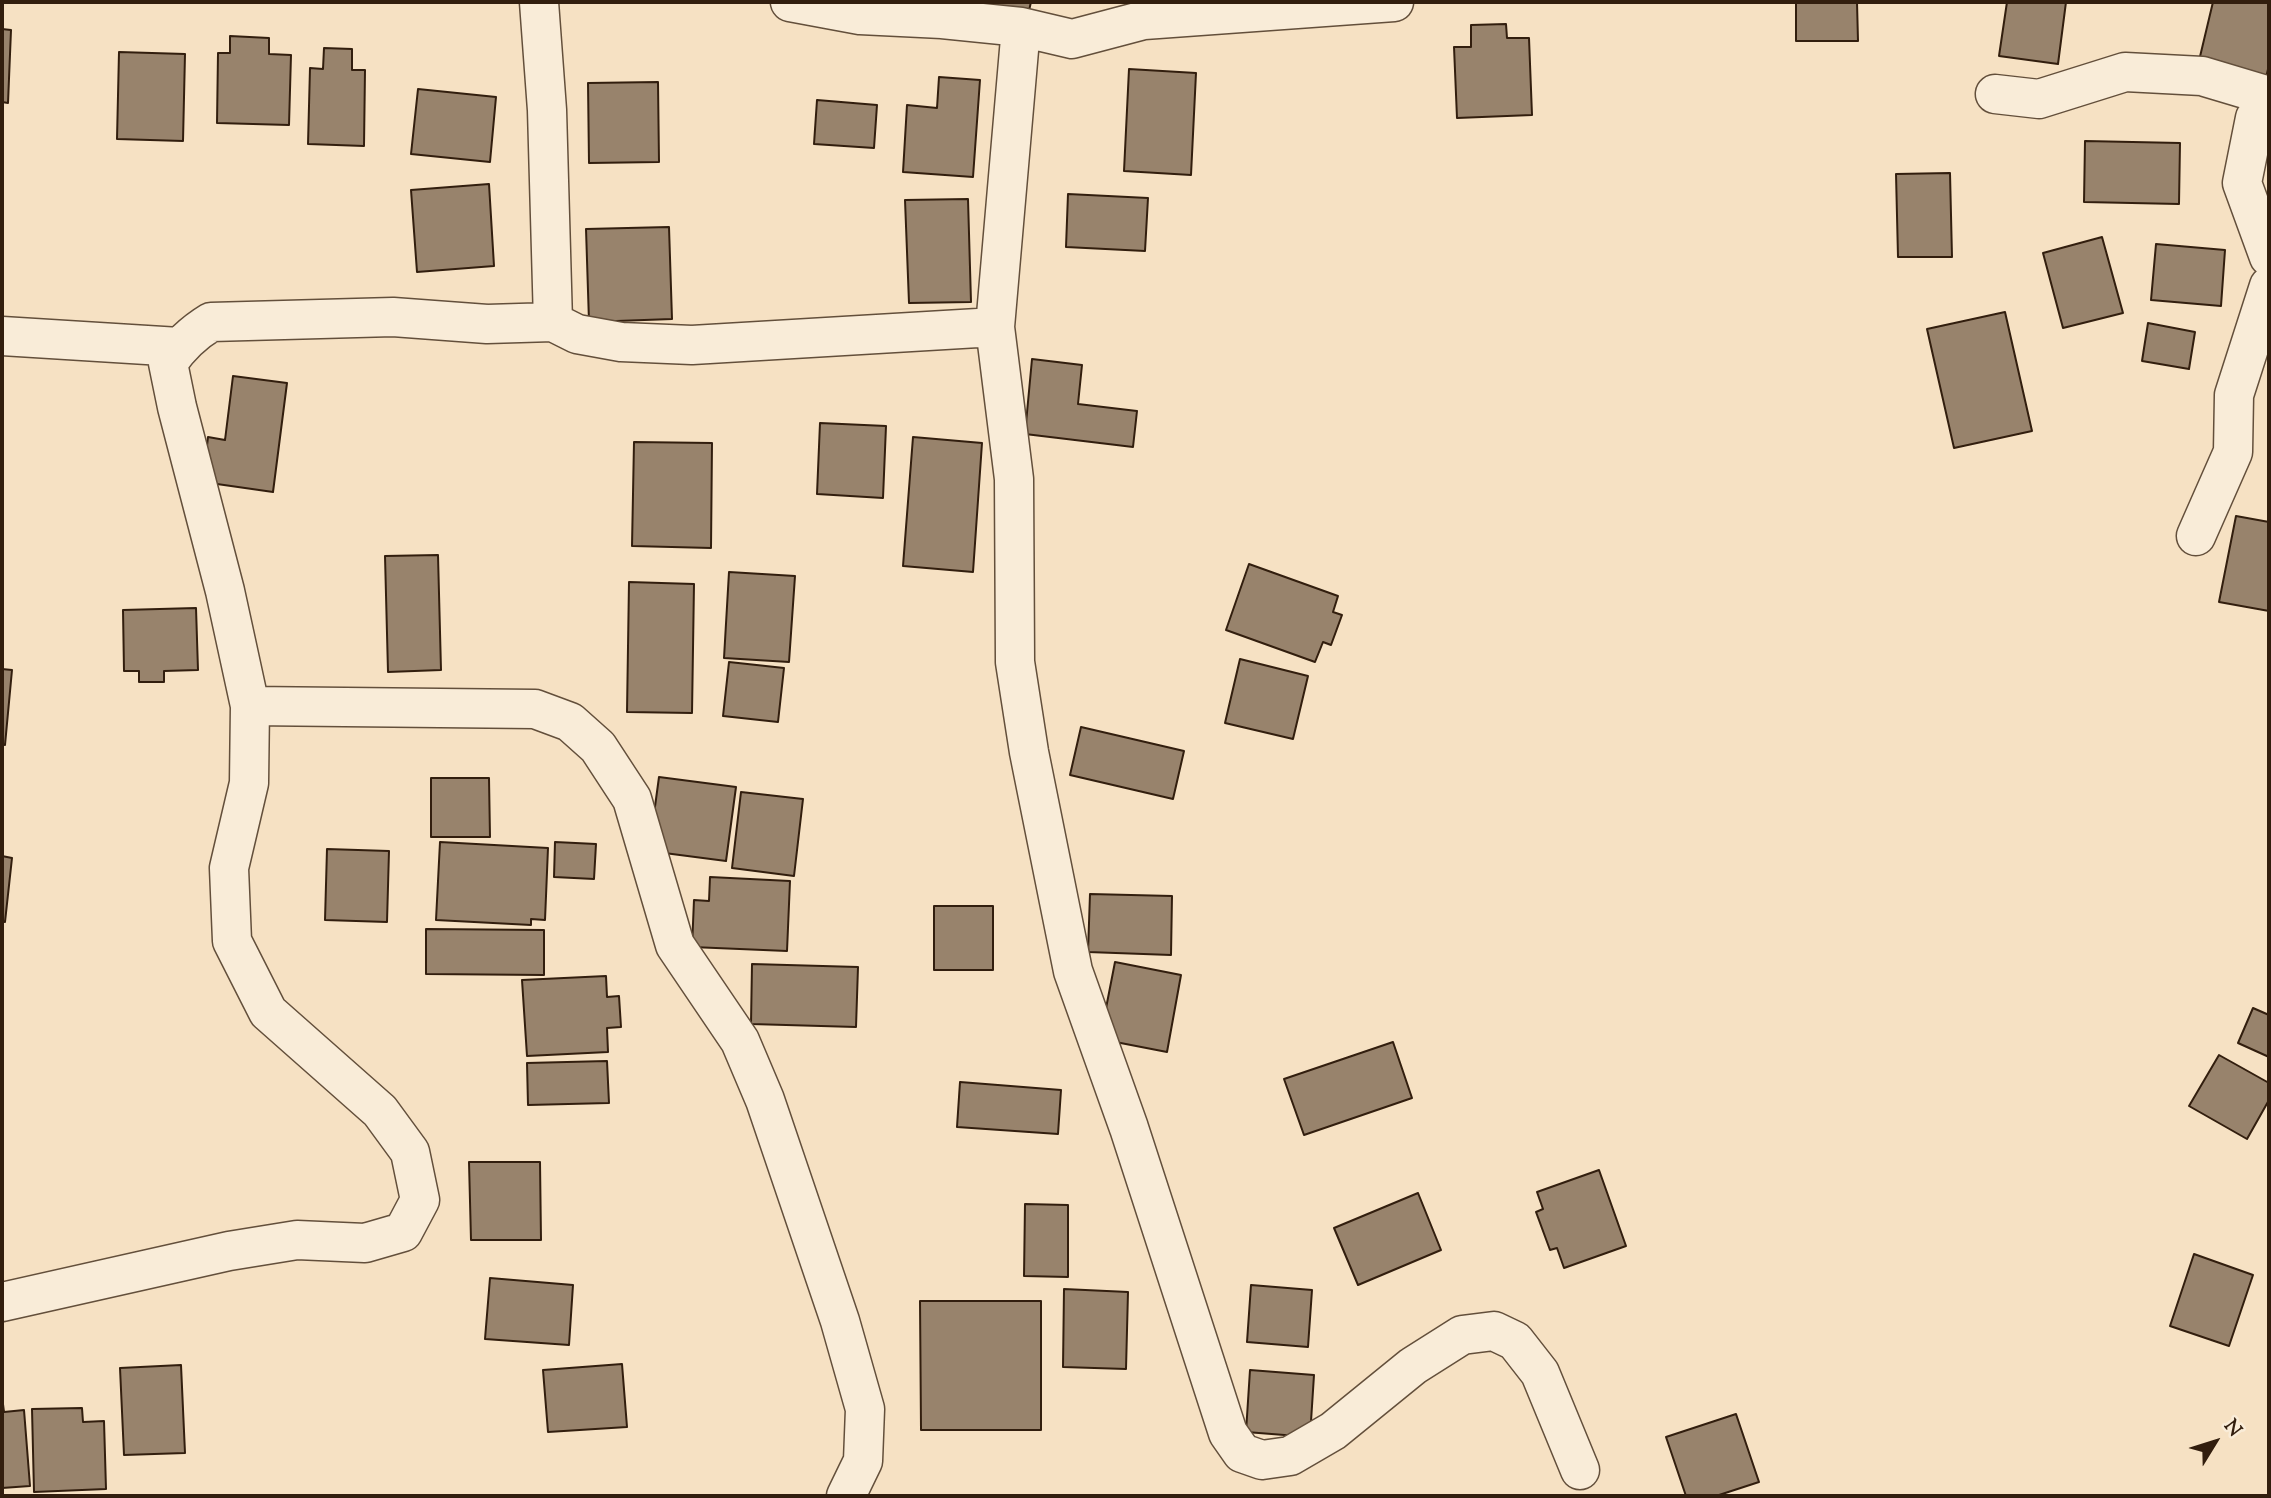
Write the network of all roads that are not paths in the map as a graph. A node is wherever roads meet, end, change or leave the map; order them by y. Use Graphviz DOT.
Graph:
graph roads {
  1 [pos="539,2"];
  2 [pos="790,2"];
  3 [pos="1394,2"];
  4 [pos="1021,27"];
  5 [pos="1996,94"];
  6 [pos="2269,95"];
  7 [pos="2269,257"];
  8 [pos="2269,286"];
  9 [pos="553,322"];
  10 [pos="995,327"];
  11 [pos="2,336"];
  12 [pos="178,347"];
  13 [pos="2196,536"];
  14 [pos="250,706"];
  15 [pos="2,1302"];
  16 [pos="1580,1470"];
  17 [pos="846,1496"];
  1 -- 9 [label="street"];
  2 -- 4 [label="street"];
  3 -- 4 [label="street"];
  4 -- 10 [label="street"];
  5 -- 6 [label="street"];
  6 -- 7 [label="street"];
  8 -- 13 [label="street"];
  9 -- 10 [label="street"];
  9 -- 12 [label="street"];
  10 -- 16 [label="street"];
  11 -- 12 [label="street"];
  12 -- 14 [label="street"];
  14 -- 15 [label="street"];
  14 -- 17 [label="street"];
}
